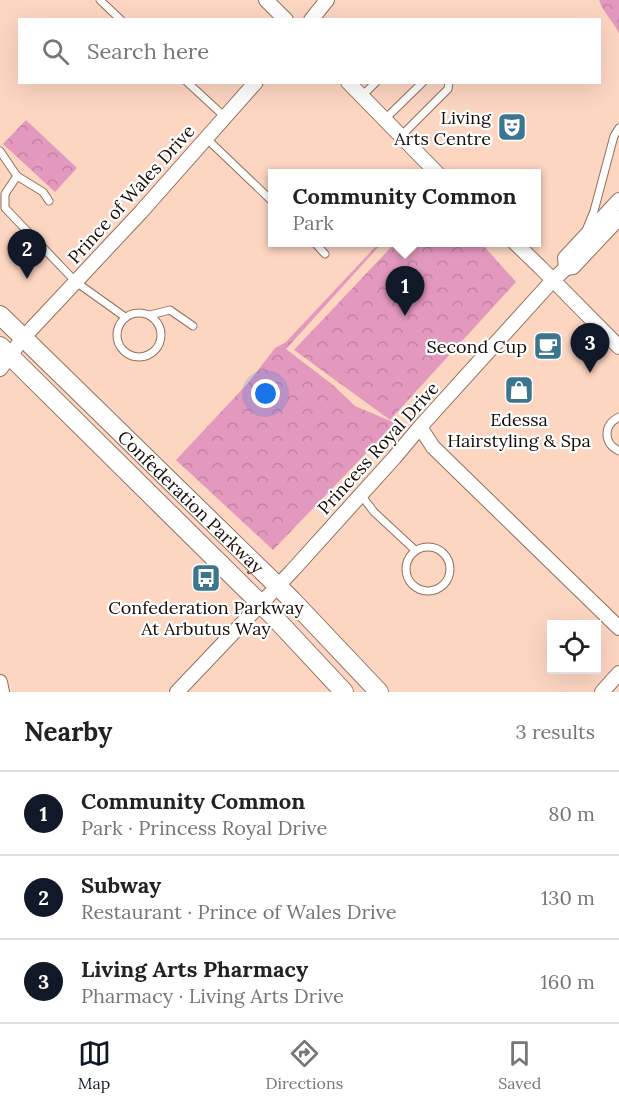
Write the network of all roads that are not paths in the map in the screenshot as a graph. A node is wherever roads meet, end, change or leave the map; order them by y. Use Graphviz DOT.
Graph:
graph roads {
  1 [pos="100,0"];
  2 [pos="266,0"];
  3 [pos="327,0"];
  4 [pos="119,18"];
  5 [pos="284,18"];
  6 [pos="313,18"];
  7 [pos="189,84"];
  8 [pos="254,84"];
  9 [pos="350,84"];
  10 [pos="374,84"];
  11 [pos="421,84"];
  12 [pos="449,84"];
  13 [pos="362,96"];
  14 [pos="225,117"];
  15 [pos="385,118"];
  16 [pos="619,128"];
  17 [pos="402,135"];
  18 [pos="206,138"];
  19 [pos="0,151"];
  20 [pos="433,169"];
  21 [pos="17,176"];
  22 [pos="268,197"];
  23 [pos="619,200"];
  24 [pos="49,201"];
  25 [pos="619,218"];
  26 [pos="583,240"];
  27 [pos="318,247"];
  28 [pos="518,247"];
  29 [pos="325,254"];
  30 [pos="566,268"];
  31 [pos="554,280"];
  32 [pos="76,282"];
  33 [pos="0,315"];
  34 [pos="150,315"];
  35 [pos="125,317"];
  36 [pos="193,326"];
  37 [pos="23,338"];
  38 [pos="619,347"];
  39 [pos="3,357"];
  40 [pos="619,417"];
  41 [pos="420,427"];
  42 [pos="619,451"];
  43 [pos="361,495"];
  44 [pos="415,550"];
  45 [pos="278,586"];
  46 [pos="261,604"];
  47 [pos="619,628"];
  48 [pos="619,673"];
  49 [pos="0,682"];
  50 [pos="2,692"];
  51 [pos="177,692"];
  52 [pos="344,692"];
  53 [pos="380,692"];
  54 [pos="602,692"];
  1 -- 4 [label="lane"];
  2 -- 5 [label="street"];
  3 -- 6 [label="street"];
  7 -- 14 [label="lane"];
  8 -- 14 [label="street, Prince of Wales Drive"];
  9 -- 13 [label="street"];
  10 -- 13 [label="lane"];
  11 -- 15 [label="lane"];
  12 -- 17 [label="lane"];
  13 -- 15 [label="street"];
  14 -- 18 [label="street, Prince of Wales Drive"];
  15 -- 17 [label="street"];
  16 -- 26 [label="lane"];
  17 -- 20 [label="street"];
  18 -- 22 [label="lane"];
  18 -- 32 [label="street, Prince of Wales Drive"];
  19 -- 21 [label="lane"];
  21 -- 24 [label="lane"];
  21 -- 32 [label="lane"];
  23 -- 26 [label="street, Princess Royal Drive"];
  25 -- 30 [label="street, Princess Royal Drive"];
  26 -- 30 [label="street, Princess Royal Drive"];
  27 -- 29 [label="lane"];
  28 -- 31 [label="street"];
  30 -- 31 [label="street, Princess Royal Drive"];
  31 -- 38 [label="street"];
  31 -- 41 [label="street, Princess Royal Drive"];
  32 -- 35 [label="lane"];
  32 -- 37 [label="street, Prince of Wales Drive"];
  33 -- 37 [label="street, Confederation Parkway"];
  34 -- 35 [label="lane"];
  34 -- 35 [label="lane"];
  34 -- 36 [label="lane"];
  37 -- 39 [label="street, Prince of Wales Drive"];
  37 -- 45 [label="street, Confederation Parkway"];
  39 -- 46 [label="street, Confederation Parkway"];
  40 -- 42 [label="lane"];
  41 -- 43 [label="street, Princess Royal Drive"];
  41 -- 47 [label="street"];
  43 -- 44 [label="lane"];
  43 -- 45 [label="street, Princess Royal Drive"];
  44 -- 44 [label="lane"];
  45 -- 46 [label="street, Princess Royal Drive"];
  45 -- 53 [label="street, Confederation Parkway"];
  46 -- 51 [label="street, Princess Royal Drive"];
  46 -- 52 [label="street, Confederation Parkway"];
  48 -- 54 [label="street"];
  49 -- 50 [label="street"];
}
